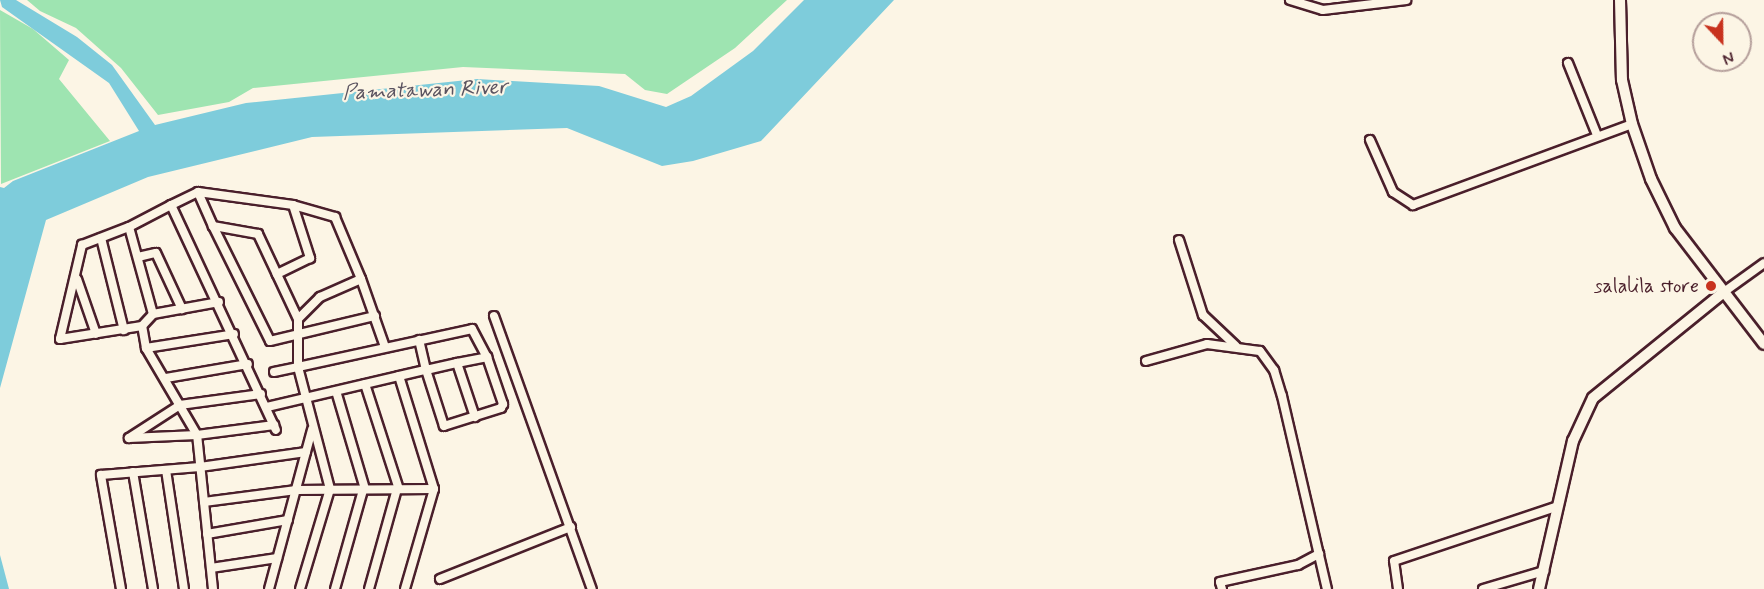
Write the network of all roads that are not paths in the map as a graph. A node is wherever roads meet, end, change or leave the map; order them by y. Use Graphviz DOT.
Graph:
graph roads {
  1 [pos="1290,0"];
  2 [pos="1406,0"];
  3 [pos="1620,0"];
  4 [pos="1568,63"];
  5 [pos="1632,124"];
  6 [pos="1597,135"];
  7 [pos="1370,140"];
  8 [pos="198,192"];
  9 [pos="171,205"];
  10 [pos="293,205"];
  11 [pos="213,226"];
  12 [pos="129,227"];
  13 [pos="101,238"];
  14 [pos="1179,240"];
  15 [pos="138,257"];
  16 [pos="1764,263"];
  17 [pos="277,274"];
  18 [pos="77,278"];
  19 [pos="361,279"];
  20 [pos="1724,292"];
  21 [pos="219,302"];
  22 [pos="182,309"];
  23 [pos="153,314"];
  24 [pos="375,316"];
  25 [pos="494,316"];
  26 [pos="298,319"];
  27 [pos="142,326"];
  28 [pos="124,330"];
  29 [pos="301,333"];
  30 [pos="96,334"];
  31 [pos="234,334"];
  32 [pos="419,340"];
  33 [pos="1764,344"];
  34 [pos="385,346"];
  35 [pos="1237,346"];
  36 [pos="146,348"];
  37 [pos="487,357"];
  38 [pos="1146,361"];
  39 [pos="457,363"];
  40 [pos="249,364"];
  41 [pos="298,367"];
  42 [pos="426,370"];
  43 [pos="274,372"];
  44 [pos="399,376"];
  45 [pos="166,378"];
  46 [pos="365,384"];
  47 [pos="336,391"];
  48 [pos="261,394"];
  49 [pos="304,398"];
  50 [pos="180,405"];
  51 [pos="267,407"];
  52 [pos="475,417"];
  53 [pos="313,429"];
  54 [pos="196,435"];
  55 [pos="306,452"];
  56 [pos="200,467"];
  57 [pos="166,470"];
  58 [pos="133,472"];
  59 [pos="330,489"];
  60 [pos="364,489"];
  61 [pos="398,489"];
  62 [pos="434,489"];
  63 [pos="296,490"];
  64 [pos="204,502"];
  65 [pos="1558,506"];
  66 [pos="288,520"];
  67 [pos="571,527"];
  68 [pos="207,534"];
  69 [pos="1319,554"];
  70 [pos="277,558"];
  71 [pos="211,568"];
  72 [pos="1544,571"];
  73 [pos="440,579"];
  74 [pos="121,589"];
  75 [pos="153,589"];
  76 [pos="184,589"];
  77 [pos="213,589"];
  78 [pos="269,589"];
  79 [pos="300,589"];
  80 [pos="335,589"];
  81 [pos="369,589"];
  82 [pos="405,589"];
  83 [pos="592,589"];
  84 [pos="1222,589"];
  85 [pos="1327,589"];
  86 [pos="1398,589"];
  87 [pos="1483,589"];
  88 [pos="1539,589"];
  1 -- 2 [label="street"];
  3 -- 5 [label="street"];
  4 -- 6 [label="street"];
  5 -- 6 [label="street"];
  5 -- 20 [label="street"];
  6 -- 7 [label="street"];
  8 -- 9 [label="street"];
  8 -- 10 [label="street"];
  8 -- 11 [label="street"];
  9 -- 12 [label="street"];
  9 -- 21 [label="street"];
  10 -- 17 [label="street"];
  10 -- 19 [label="street"];
  11 -- 17 [label="street"];
  11 -- 29 [label="street"];
  12 -- 13 [label="street"];
  12 -- 15 [label="street"];
  13 -- 18 [label="street"];
  13 -- 28 [label="street"];
  14 -- 35 [label="street"];
  15 -- 22 [label="street"];
  15 -- 23 [label="street"];
  16 -- 20 [label="street"];
  17 -- 26 [label="street"];
  18 -- 30 [label="street"];
  18 -- 30 [label="street"];
  19 -- 24 [label="street"];
  19 -- 26 [label="street"];
  20 -- 33 [label="street"];
  20 -- 65 [label="street"];
  21 -- 22 [label="street"];
  21 -- 31 [label="street"];
  22 -- 23 [label="street"];
  23 -- 27 [label="street"];
  24 -- 29 [label="street"];
  24 -- 34 [label="street"];
  25 -- 67 [label="street"];
  26 -- 29 [label="street"];
  27 -- 28 [label="street"];
  27 -- 36 [label="street"];
  28 -- 30 [label="street"];
  29 -- 41 [label="street"];
  31 -- 36 [label="street"];
  31 -- 40 [label="street"];
  32 -- 34 [label="street"];
  32 -- 37 [label="street"];
  32 -- 42 [label="street"];
  34 -- 41 [label="street"];
  35 -- 38 [label="street"];
  35 -- 69 [label="street"];
  36 -- 45 [label="street"];
  37 -- 39 [label="street"];
  37 -- 52 [label="street"];
  39 -- 42 [label="street"];
  39 -- 52 [label="street"];
  40 -- 45 [label="street"];
  40 -- 48 [label="street"];
  41 -- 43 [label="street"];
  41 -- 49 [label="street"];
  42 -- 44 [label="street"];
  42 -- 52 [label="street"];
  44 -- 46 [label="street"];
  44 -- 62 [label="street"];
  45 -- 50 [label="street"];
  46 -- 47 [label="street"];
  46 -- 61 [label="street"];
  47 -- 49 [label="street"];
  47 -- 60 [label="street"];
  48 -- 50 [label="street"];
  48 -- 51 [label="street"];
  49 -- 51 [label="street"];
  49 -- 53 [label="street"];
  50 -- 54 [label="street"];
  50 -- 54 [label="street"];
  51 -- 54 [label="street"];
  53 -- 55 [label="street"];
  53 -- 59 [label="street"];
  54 -- 56 [label="street"];
  55 -- 56 [label="street"];
  55 -- 63 [label="street"];
  56 -- 57 [label="street"];
  56 -- 64 [label="street"];
  57 -- 58 [label="street"];
  57 -- 76 [label="street"];
  58 -- 74 [label="street"];
  58 -- 75 [label="street"];
  59 -- 60 [label="street"];
  59 -- 63 [label="street"];
  59 -- 79 [label="street"];
  60 -- 61 [label="street"];
  60 -- 80 [label="street"];
  61 -- 62 [label="street"];
  61 -- 81 [label="street"];
  62 -- 82 [label="street"];
  63 -- 64 [label="street"];
  63 -- 66 [label="street"];
  64 -- 68 [label="street"];
  65 -- 72 [label="street"];
  65 -- 86 [label="street"];
  66 -- 68 [label="street"];
  66 -- 70 [label="street"];
  67 -- 73 [label="street"];
  67 -- 83 [label="street"];
  68 -- 71 [label="street"];
  69 -- 84 [label="street"];
  69 -- 85 [label="street"];
  70 -- 71 [label="street"];
  70 -- 78 [label="street"];
  71 -- 77 [label="street"];
  72 -- 87 [label="street"];
  72 -- 88 [label="street"];
}
